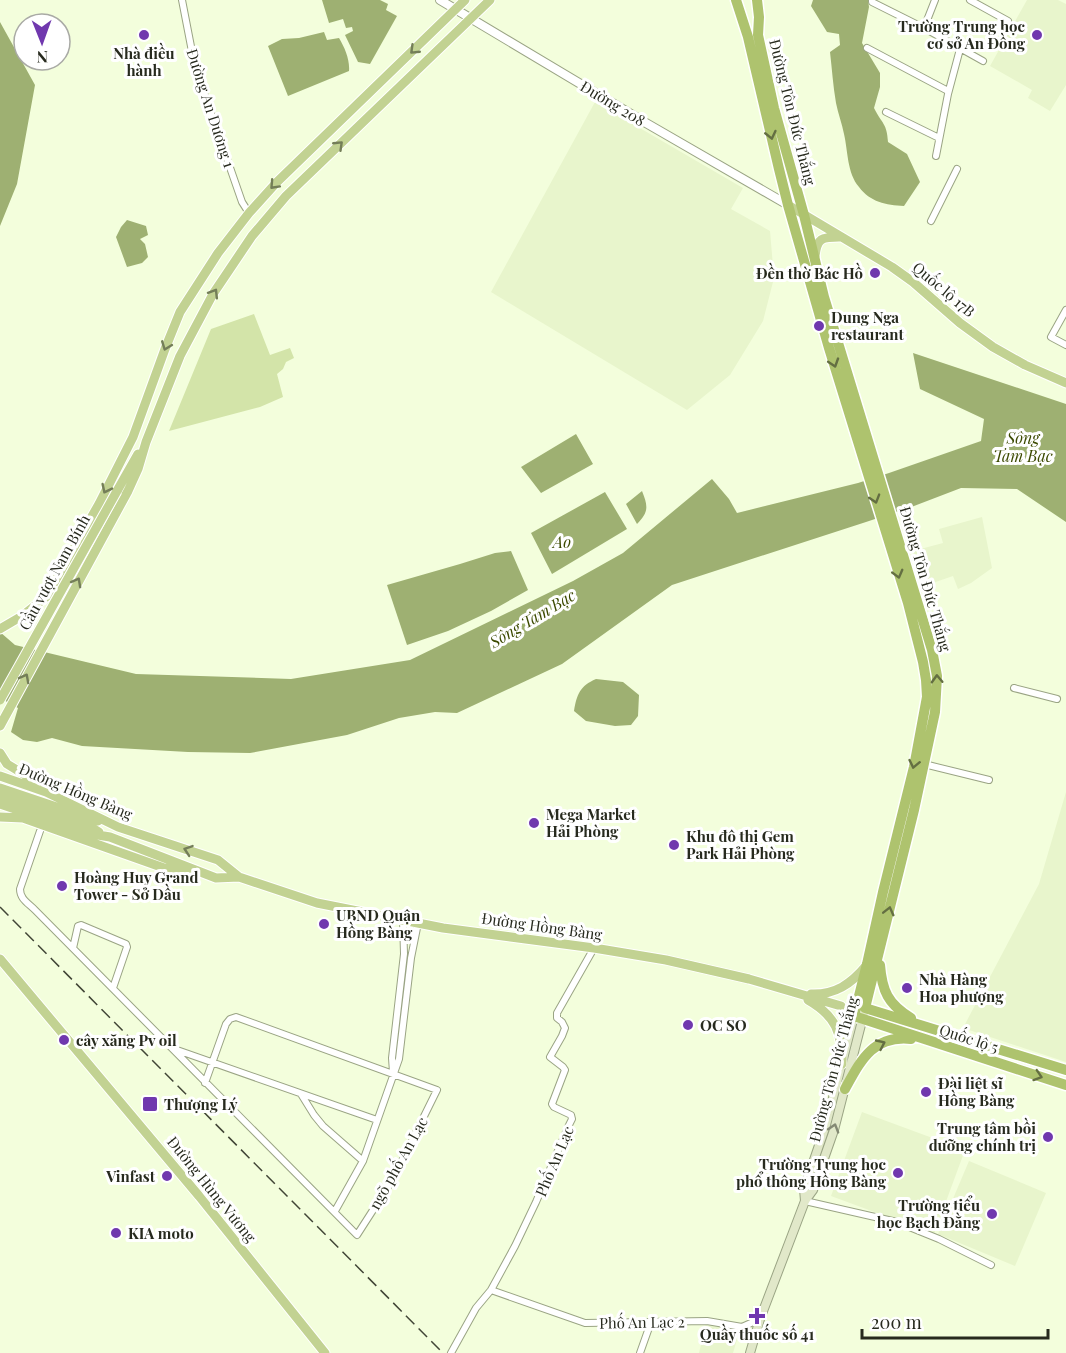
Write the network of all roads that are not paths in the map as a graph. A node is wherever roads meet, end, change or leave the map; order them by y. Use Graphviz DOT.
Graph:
graph roads {
  1 [pos="182,0"];
  2 [pos="440,0"];
  3 [pos="465,0"];
  4 [pos="490,0"];
  5 [pos="736,0"];
  6 [pos="742,0"];
  7 [pos="750,0"];
  8 [pos="757,0"];
  9 [pos="935,0"];
  10 [pos="970,0"];
  11 [pos="872,1"];
  12 [pos="456,9"];
  13 [pos="471,18"];
  14 [pos="1008,21"];
  15 [pos="924,28"];
  16 [pos="753,36"];
  17 [pos="867,48"];
  18 [pos="960,49"];
  19 [pos="983,61"];
  20 [pos="948,91"];
  21 [pos="886,112"];
  22 [pos="939,138"];
  23 [pos="936,156"];
  24 [pos="957,169"];
  25 [pos="788,204"];
  26 [pos="249,213"];
  27 [pos="804,215"];
  28 [pos="931,220"];
  29 [pos="841,237"];
  30 [pos="815,258"];
  31 [pos="186,304"];
  32 [pos="1066,310"];
  33 [pos="202,313"];
  34 [pos="1066,345"];
  35 [pos="1066,383"];
  36 [pos="133,437"];
  37 [pos="146,442"];
  38 [pos="875,477"];
  39 [pos="117,491"];
  40 [pos="886,517"];
  41 [pos="46,597"];
  42 [pos="64,608"];
  43 [pos="3,627"];
  44 [pos="1014,688"];
  45 [pos="1057,699"];
  46 [pos="0,700"];
  47 [pos="1,724"];
  48 [pos="0,753"];
  49 [pos="924,764"];
  50 [pos="0,776"];
  51 [pos="989,780"];
  52 [pos="0,788"];
  53 [pos="46,792"];
  54 [pos="0,795"];
  55 [pos="0,804"];
  56 [pos="0,817"];
  57 [pos="118,826"];
  58 [pos="40,831"];
  59 [pos="110,837"];
  60 [pos="193,869"];
  61 [pos="240,877"];
  62 [pos="404,920"];
  63 [pos="418,923"];
  64 [pos="73,948"];
  65 [pos="594,948"];
  66 [pos="879,954"];
  67 [pos="1,958"];
  68 [pos="867,964"];
  69 [pos="113,988"];
  70 [pos="796,993"];
  71 [pos="859,1013"];
  72 [pos="965,1038"];
  73 [pos="174,1049"];
  74 [pos="960,1052"];
  75 [pos="212,1063"];
  76 [pos="842,1064"];
  77 [pos="1066,1070"];
  78 [pos="393,1073"];
  79 [pos="205,1083"];
  80 [pos="1066,1085"];
  81 [pos="845,1089"];
  82 [pos="301,1094"];
  83 [pos="377,1120"];
  84 [pos="363,1161"];
  85 [pos="805,1201"];
  86 [pos="335,1211"];
  87 [pos="991,1265"];
  88 [pos="491,1290"];
  89 [pos="760,1319"];
  90 [pos="651,1322"];
  91 [pos="325,1353"];
  92 [pos="451,1353"];
  93 [pos="640,1353"];
  94 [pos="750,1353"];
  1 -- 26 [label="street, Đường An Dương 1"];
  2 -- 12 [label="street, Đường 208"];
  3 -- 12 [label="main road"];
  4 -- 13 [label="main road"];
  5 -- 16 [label="highway, Đường Tôn Đức Thắng"];
  6 -- 16 [label="highway"];
  7 -- 16 [label="highway"];
  8 -- 16 [label="highway, Đường Tôn Đức Thắng"];
  9 -- 15 [label="street"];
  10 -- 14 [label="street"];
  11 -- 15 [label="street"];
  12 -- 13 [label="street, Đường 208"];
  12 -- 26 [label="main road, one-way"];
  13 -- 25 [label="street, Đường 208"];
  33 -- 13 [label="main road, one-way"];
  15 -- 18 [label="street"];
  16 -- 25 [label="highway, Đường Tôn Đức Thắng, one-way"];
  16 -- 27 [label="highway, Đường Tôn Đức Thắng"];
  17 -- 20 [label="street"];
  18 -- 19 [label="street"];
  18 -- 20 [label="street"];
  20 -- 22 [label="street"];
  21 -- 22 [label="street"];
  22 -- 23 [label="street"];
  24 -- 28 [label="street"];
  25 -- 27 [label="main road, Quốc lộ 17B"];
  25 -- 38 [label="highway, Đường Tôn Đức Thắng, one-way"];
  26 -- 31 [label="main road"];
  27 -- 29 [label="main road, Quốc lộ 17B"];
  27 -- 30 [label="highway, Đường Tôn Đức Thắng"];
  29 -- 30 [label="main road"];
  29 -- 35 [label="main road, Quốc lộ 17B"];
  30 -- 38 [label="highway, Đường Tôn Đức Thắng"];
  31 -- 33 [label="main road"];
  31 -- 36 [label="main road, one-way"];
  32 -- 34 [label="street"];
  33 -- 37 [label="main road"];
  36 -- 39 [label="main road, Cầu vượt Nam Bính"];
  36 -- 41 [label="main road, one-way"];
  37 -- 39 [label="main road, Cầu vượt Nam Bính"];
  42 -- 37 [label="main road, one-way"];
  38 -- 40 [label="highway, Đường Tôn Đức Thắng"];
  39 -- 46 [label="main road, Cầu vượt Nam Bính, bridge"];
  49 -- 40 [label="highway, Đường Tôn Đức Thắng, one-way"];
  40 -- 68 [label="highway, Đường Tôn Đức Thắng, one-way"];
  41 -- 42 [label="main road"];
  41 -- 43 [label="main road"];
  47 -- 42 [label="main road, one-way"];
  44 -- 45 [label="street"];
  48 -- 53 [label="main road"];
  49 -- 51 [label="street"];
  66 -- 49 [label="highway, Đường Tôn Đức Thắng, one-way"];
  50 -- 53 [label="main road, Đường Hồng Bàng"];
  52 -- 57 [label="main road"];
  53 -- 57 [label="main road, Đường Hồng Bàng"];
  54 -- 59 [label="main road"];
  55 -- 59 [label="main road, Đường Hồng Bàng"];
  56 -- 60 [label="main road"];
  61 -- 57 [label="main road, Đường Hồng Bàng, one-way"];
  58 -- 64 [label="street"];
  59 -- 60 [label="main road, Đường Hồng Bàng"];
  60 -- 61 [label="main road, Đường Hồng Bàng"];
  61 -- 62 [label="main road, Đường Hồng Bàng"];
  62 -- 63 [label="main road, Đường Hồng Bàng"];
  62 -- 78 [label="street"];
  63 -- 65 [label="main road, Đường Hồng Bàng"];
  63 -- 78 [label="street"];
  64 -- 69 [label="street"];
  64 -- 69 [label="street"];
  65 -- 70 [label="main road, Đường Hồng Bàng"];
  65 -- 88 [label="street, Phố An Lạc"];
  66 -- 71 [label="highway, Đường Tôn Đức Thắng"];
  66 -- 72 [label="highway"];
  67 -- 91 [label="main road, Đường Hùng Vương"];
  68 -- 70 [label="main road"];
  68 -- 71 [label="highway, Đường Tôn Đức Thắng"];
  69 -- 73 [label="street"];
  70 -- 71 [label="main road, Đường Hồng Bàng"];
  70 -- 76 [label="main road"];
  71 -- 72 [label="highway, Quốc lộ 5"];
  71 -- 74 [label="highway, Quốc lộ 5"];
  71 -- 76 [label="main road, Đường Tôn Đức Thắng"];
  71 -- 81 [label="main road, Đường Tôn Đức Thắng"];
  72 -- 77 [label="highway, Quốc lộ 5"];
  73 -- 75 [label="street"];
  73 -- 79 [label="street"];
  74 -- 80 [label="highway, Quốc lộ 5, one-way"];
  81 -- 74 [label="highway, one-way"];
  75 -- 78 [label="street"];
  75 -- 79 [label="street"];
  75 -- 82 [label="street"];
  76 -- 85 [label="main road, Đường Tôn Đức Thắng"];
  78 -- 83 [label="street"];
  78 -- 86 [label="street, ngõ phố An Lạc"];
  79 -- 86 [label="street"];
  85 -- 81 [label="main road, Đường Tôn Đức Thắng, one-way"];
  82 -- 83 [label="street"];
  82 -- 84 [label="street"];
  83 -- 84 [label="street"];
  84 -- 86 [label="street"];
  85 -- 87 [label="street"];
  85 -- 89 [label="main road, Đường Tôn Đức Thắng"];
  88 -- 90 [label="street, Phố An Lạc 2"];
  88 -- 92 [label="street, Phố An Lạc"];
  89 -- 90 [label="street, Phố An Lạc 2"];
  89 -- 94 [label="main road, Đường Tôn Đức Thắng"];
  90 -- 93 [label="street"];
}
